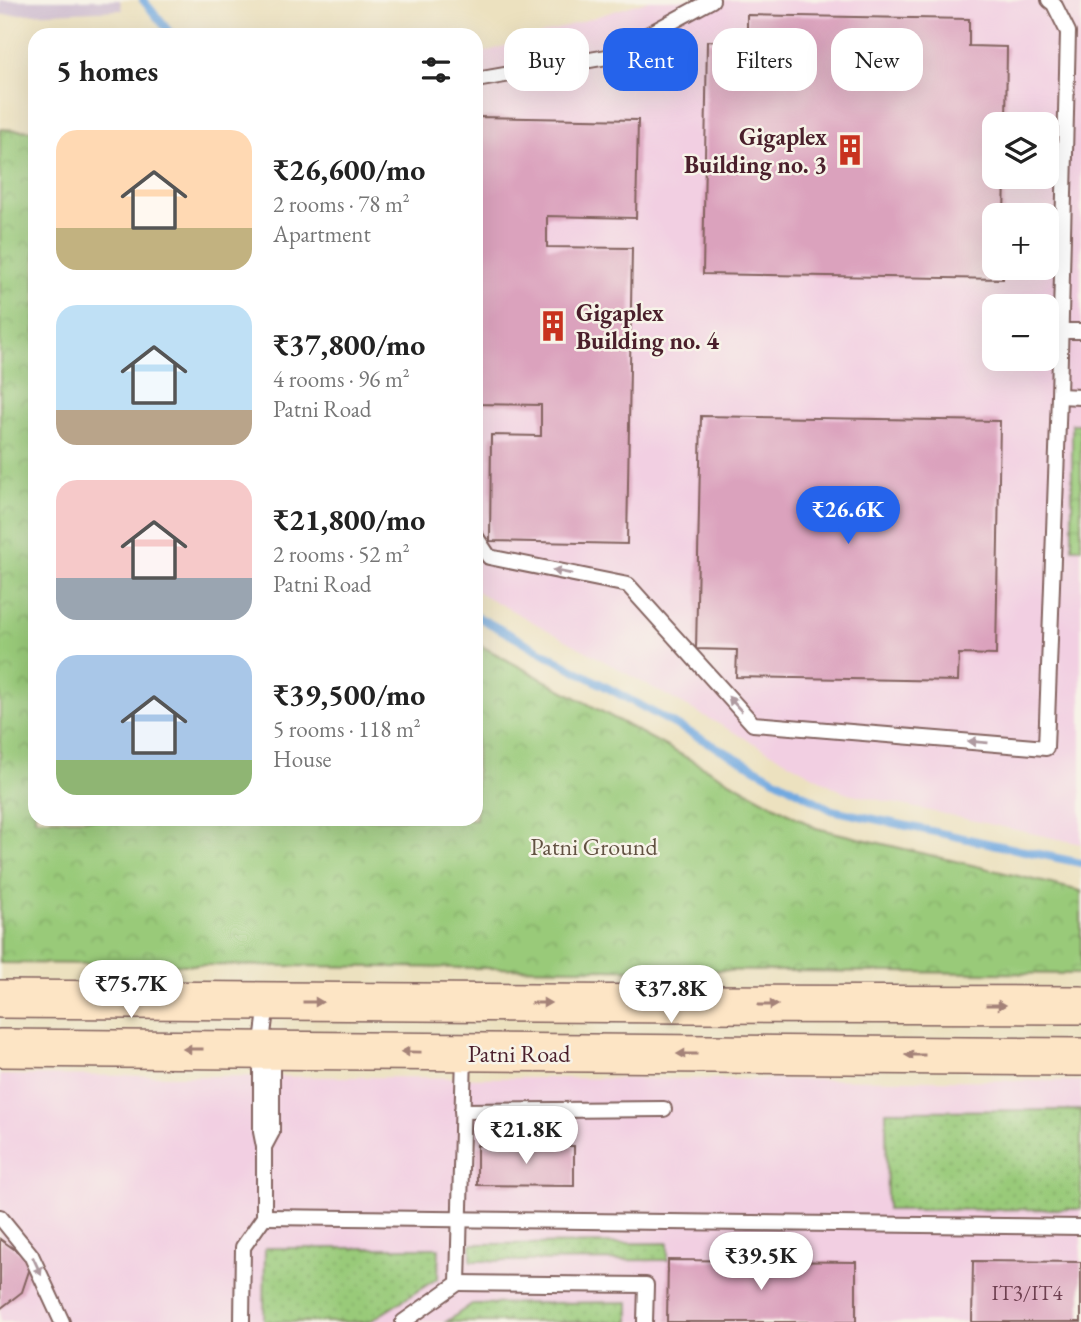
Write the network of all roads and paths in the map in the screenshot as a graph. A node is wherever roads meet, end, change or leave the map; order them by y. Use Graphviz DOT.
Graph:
graph roads {
  1 [pos="712,0"];
  2 [pos="1049,0"];
  3 [pos="483,79"];
  4 [pos="1059,331"];
  5 [pos="1081,331"];
  6 [pos="1059,371"];
  7 [pos="1059,396"];
  8 [pos="1081,397"];
  9 [pos="483,548"];
  10 [pos="0,999"];
  11 [pos="267,1001"];
  12 [pos="1081,1005"];
  13 [pos="0,1048"];
  14 [pos="266,1050"];
  15 [pos="464,1052"];
  16 [pos="1081,1057"];
  17 [pos="664,1109"];
  18 [pos="462,1111"];
  19 [pos="0,1217"];
  20 [pos="264,1217"];
  21 [pos="459,1220"];
  22 [pos="1081,1227"];
  23 [pos="458,1283"];
  24 [pos="62,1322"];
  25 [pos="242,1322"];
  26 [pos="403,1322"];
  27 [pos="645,1322"];
  1 -- 3 [label="lane"];
  2 -- 4 [label="lane"];
  4 -- 5 [label="lane"];
  6 -- 7 [label="lane"];
  7 -- 8 [label="lane"];
  7 -- 9 [label="lane, one-way"];
  10 -- 11 [label="main road, Patni Road"];
  11 -- 12 [label="main road, Patni Road, one-way"];
  11 -- 14 [label="lane"];
  14 -- 13 [label="main road, Patni Road, one-way"];
  15 -- 14 [label="main road, Patni Road, one-way"];
  14 -- 20 [label="lane"];
  16 -- 15 [label="main road, Patni Road, one-way"];
  15 -- 18 [label="lane"];
  17 -- 18 [label="lane"];
  18 -- 21 [label="lane"];
  19 -- 24 [label="lane, one-way"];
  20 -- 21 [label="lane"];
  20 -- 25 [label="lane"];
  21 -- 22 [label="lane"];
  21 -- 23 [label="lane"];
  23 -- 26 [label="lane"];
  23 -- 27 [label="lane"];
}
